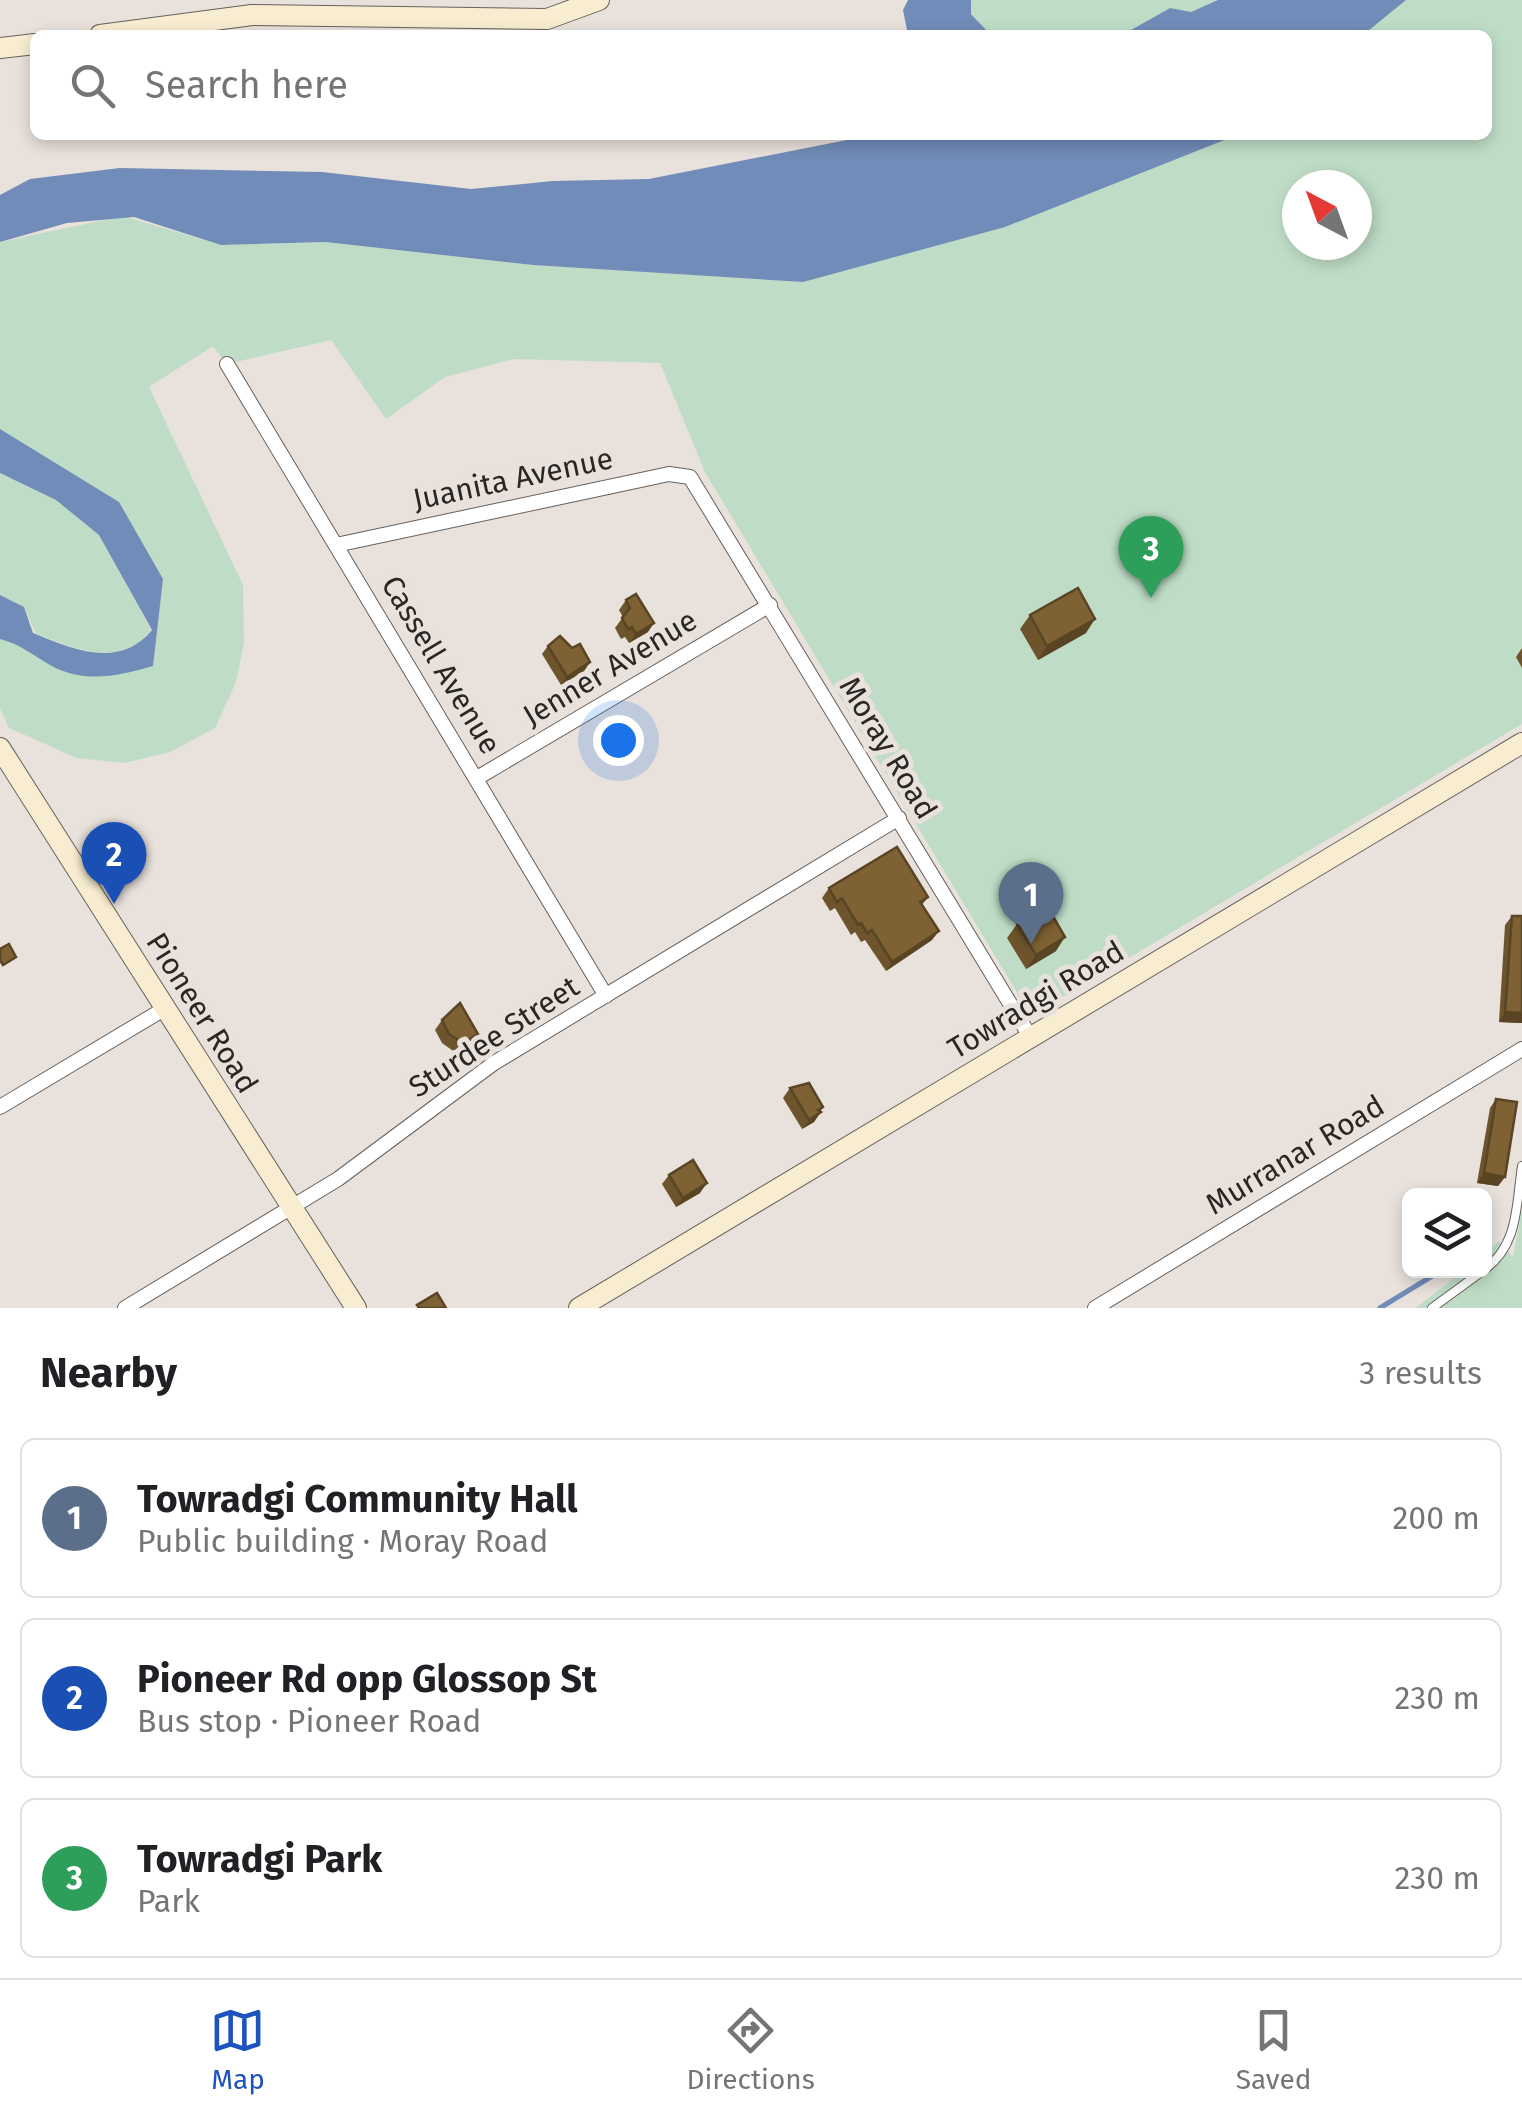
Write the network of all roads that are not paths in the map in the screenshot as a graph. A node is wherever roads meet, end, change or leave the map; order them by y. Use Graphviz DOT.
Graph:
graph roads {
  1 [pos="598,0"];
  2 [pos="576,5"];
  3 [pos="248,7"];
  4 [pos="126,30"];
  5 [pos="30,45"];
  6 [pos="0,48"];
  7 [pos="227,364"];
  8 [pos="698,485"];
  9 [pos="336,545"];
  10 [pos="770,605"];
  11 [pos="1522,743"];
  12 [pos="0,748"];
  13 [pos="477,778"];
  14 [pos="898,818"];
  15 [pos="606,996"];
  16 [pos="164,1009"];
  17 [pos="1031,1038"];
  18 [pos="1522,1048"];
  19 [pos="0,1107"];
  20 [pos="1522,1166"];
  21 [pos="292,1209"];
  22 [pos="1492,1265"];
  23 [pos="1474,1278"];
  24 [pos="1436,1307"];
  25 [pos="125,1308"];
  26 [pos="356,1308"];
  27 [pos="579,1308"];
  28 [pos="1096,1308"];
  1 -- 2 [label="main road"];
  2 -- 3 [label="main road"];
  3 -- 4 [label="main road"];
  5 -- 6 [label="main road"];
  7 -- 9 [label="street, Cassell Avenue"];
  8 -- 9 [label="street, Juanita Avenue"];
  8 -- 10 [label="street, Moray Road"];
  9 -- 13 [label="street, Cassell Avenue"];
  10 -- 13 [label="street, Jenner Avenue"];
  10 -- 14 [label="street, Moray Road"];
  11 -- 17 [label="main road, Towradgi Road"];
  12 -- 16 [label="main road, Pioneer Road"];
  13 -- 15 [label="street, Cassell Avenue"];
  14 -- 15 [label="street, Sturdee Street"];
  14 -- 17 [label="street, Moray Road"];
  15 -- 21 [label="street, Sturdee Street"];
  16 -- 19 [label="street"];
  16 -- 21 [label="main road, Pioneer Road"];
  17 -- 27 [label="main road, Towradgi Road"];
  18 -- 28 [label="street, Murranar Road"];
  20 -- 22 [label="lane"];
  21 -- 25 [label="street, Sturdee Street"];
  21 -- 26 [label="main road, Pioneer Road"];
  23 -- 24 [label="lane"];
}
